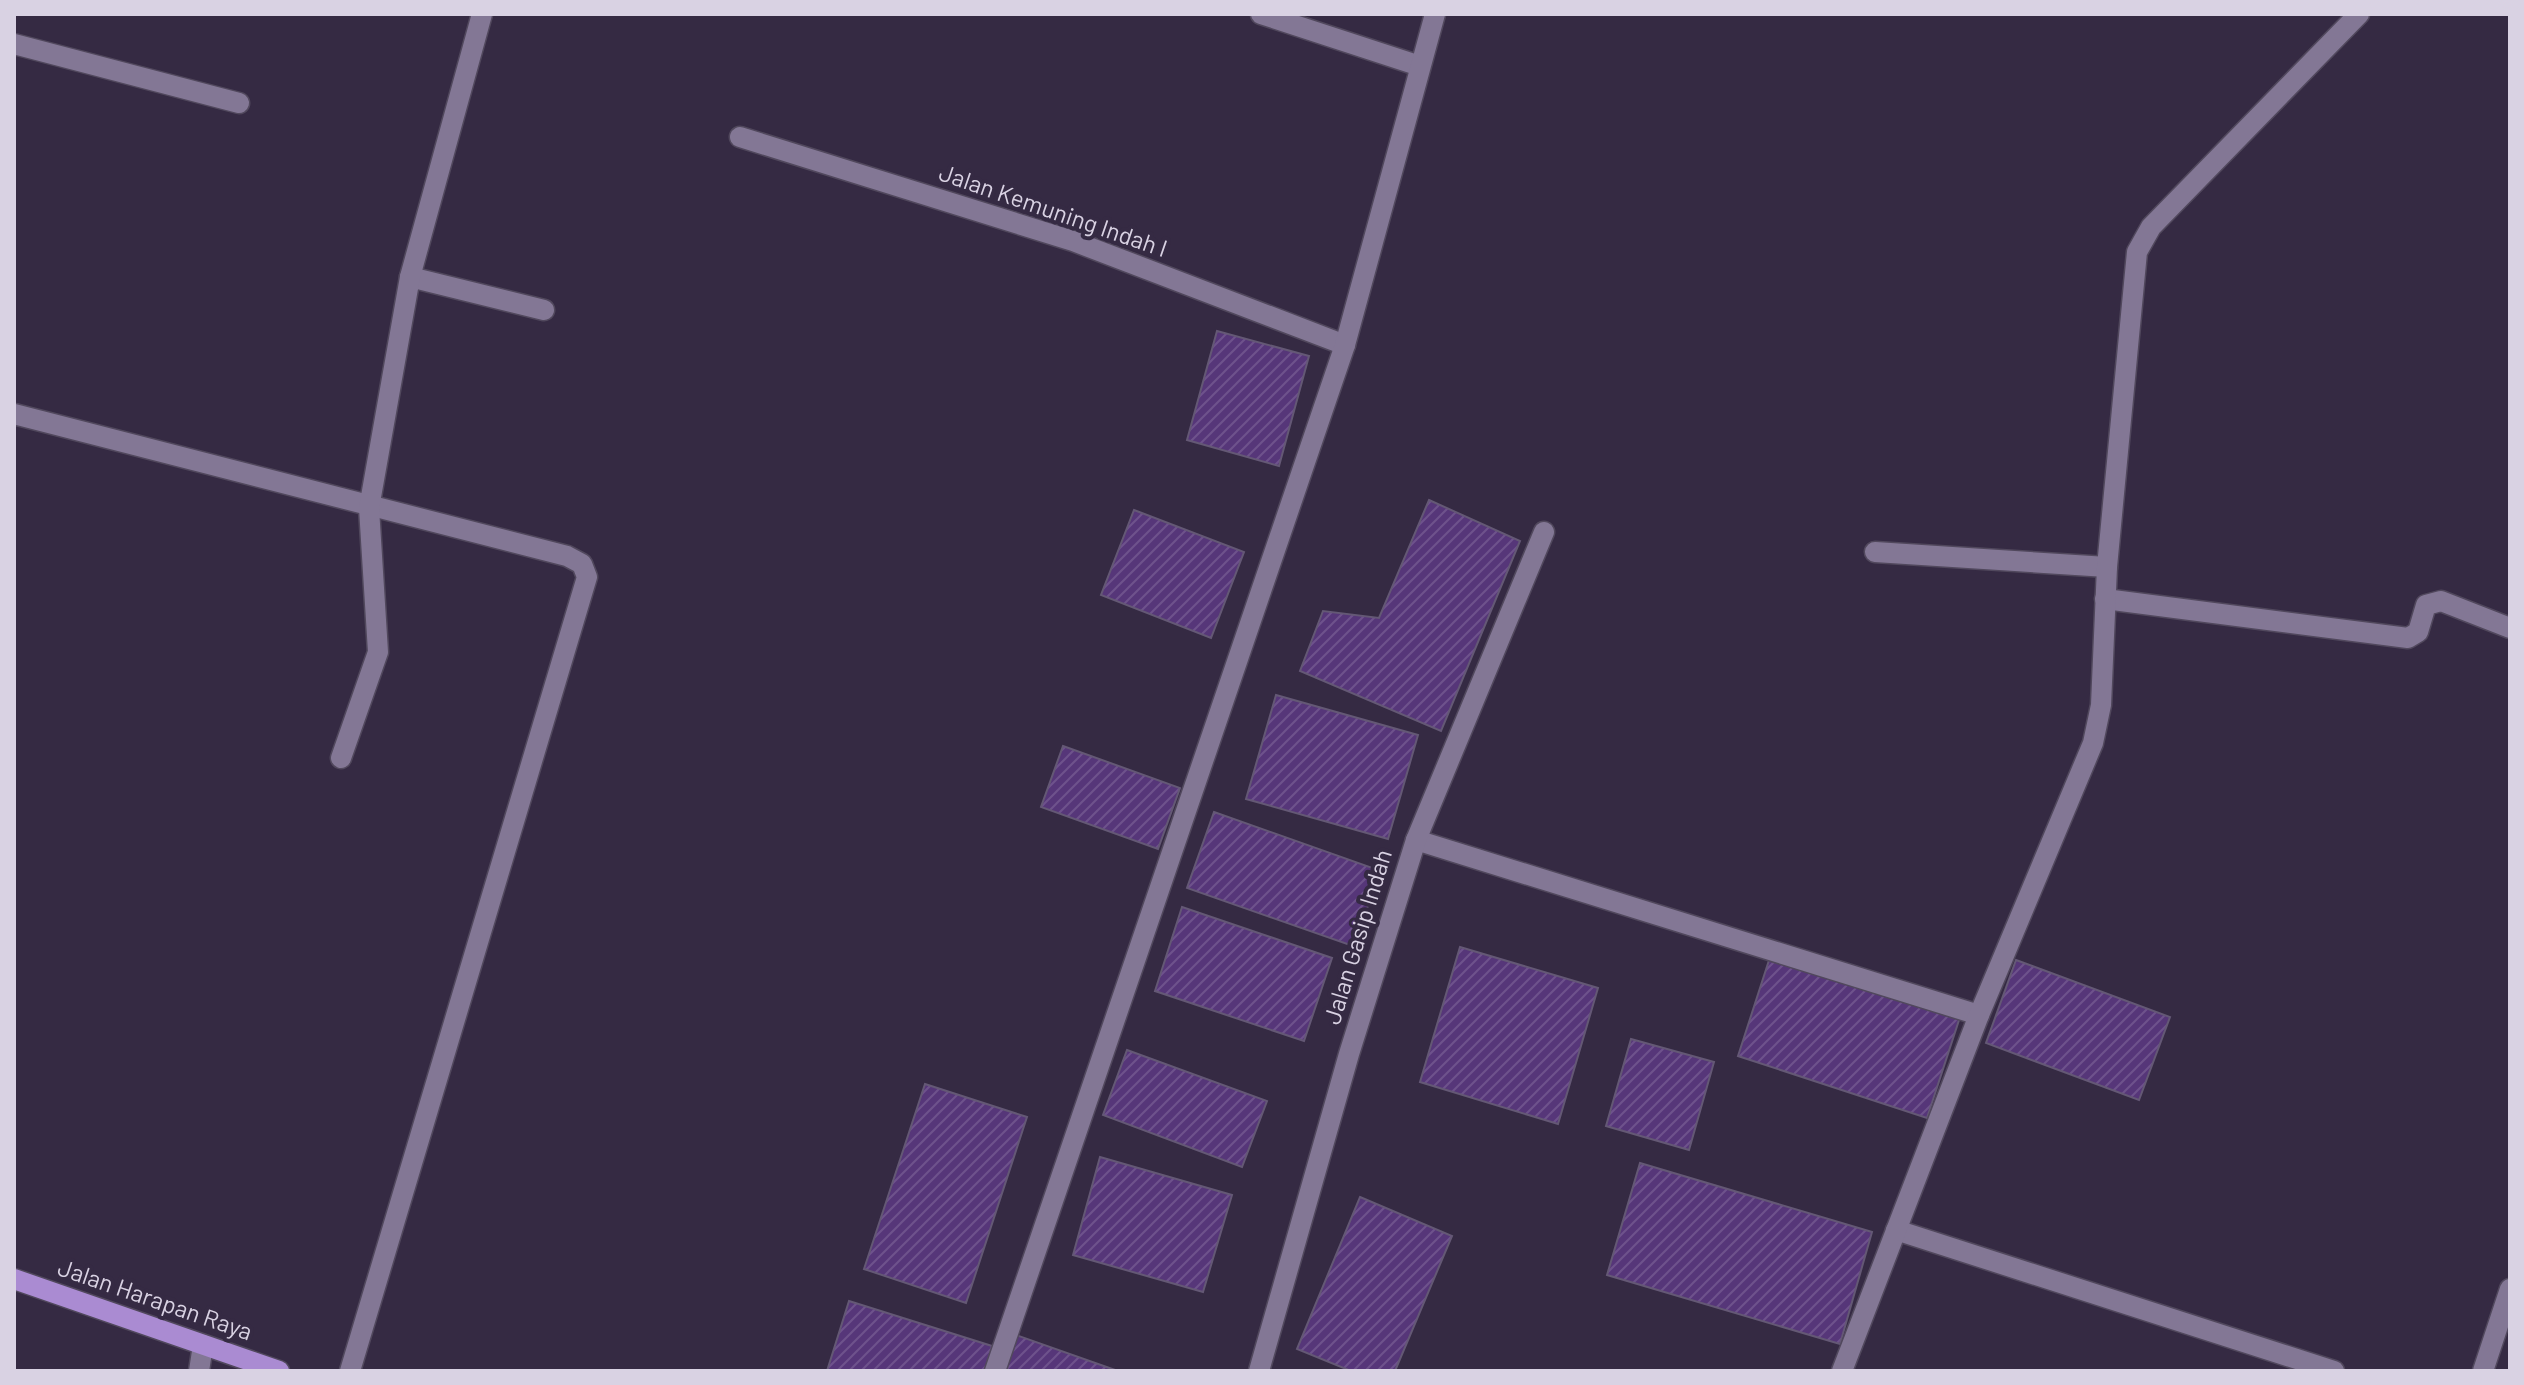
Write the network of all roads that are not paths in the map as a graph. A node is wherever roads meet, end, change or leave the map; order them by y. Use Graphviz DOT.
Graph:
graph roads {
  1 [pos="482,14"];
  2 [pos="1261,14"];
  3 [pos="1435,14"];
  4 [pos="2359,14"];
  5 [pos="14,44"];
  6 [pos="1420,66"];
  7 [pos="239,103"];
  8 [pos="740,137"];
  9 [pos="410,277"];
  10 [pos="544,310"];
  11 [pos="1345,345"];
  12 [pos="14,414"];
  13 [pos="369,508"];
  14 [pos="1544,532"];
  15 [pos="1875,552"];
  16 [pos="2107,567"];
  17 [pos="2105,599"];
  18 [pos="2510,628"];
  19 [pos="341,758"];
  20 [pos="1416,840"];
  21 [pos="1979,1015"];
  22 [pos="1896,1230"];
  23 [pos="14,1279"];
  24 [pos="2510,1289"];
  25 [pos="203,1345"];
  26 [pos="199,1371"];
  27 [pos="279,1371"];
  28 [pos="350,1371"];
  29 [pos="995,1371"];
  30 [pos="1259,1371"];
  31 [pos="1842,1371"];
  32 [pos="2334,1371"];
  33 [pos="2483,1371"];
  1 -- 9 [label="street"];
  2 -- 6 [label="street"];
  3 -- 6 [label="street"];
  4 -- 16 [label="street"];
  5 -- 7 [label="street"];
  6 -- 11 [label="street"];
  8 -- 11 [label="street, Jalan Kemuning Indah I"];
  9 -- 10 [label="street"];
  9 -- 13 [label="street"];
  11 -- 29 [label="street"];
  12 -- 13 [label="street"];
  13 -- 19 [label="street"];
  13 -- 28 [label="street"];
  14 -- 20 [label="street, Jalan Gasip Indah"];
  15 -- 16 [label="street"];
  16 -- 17 [label="street"];
  17 -- 18 [label="street"];
  17 -- 21 [label="street"];
  20 -- 21 [label="street"];
  20 -- 30 [label="street, Jalan Gasip Indah"];
  21 -- 22 [label="street"];
  22 -- 31 [label="street"];
  22 -- 32 [label="street"];
  23 -- 25 [label="main road, Jalan Harapan Raya"];
  24 -- 33 [label="street"];
  25 -- 26 [label="street"];
  25 -- 27 [label="main road, Jalan Harapan Raya"];
}
